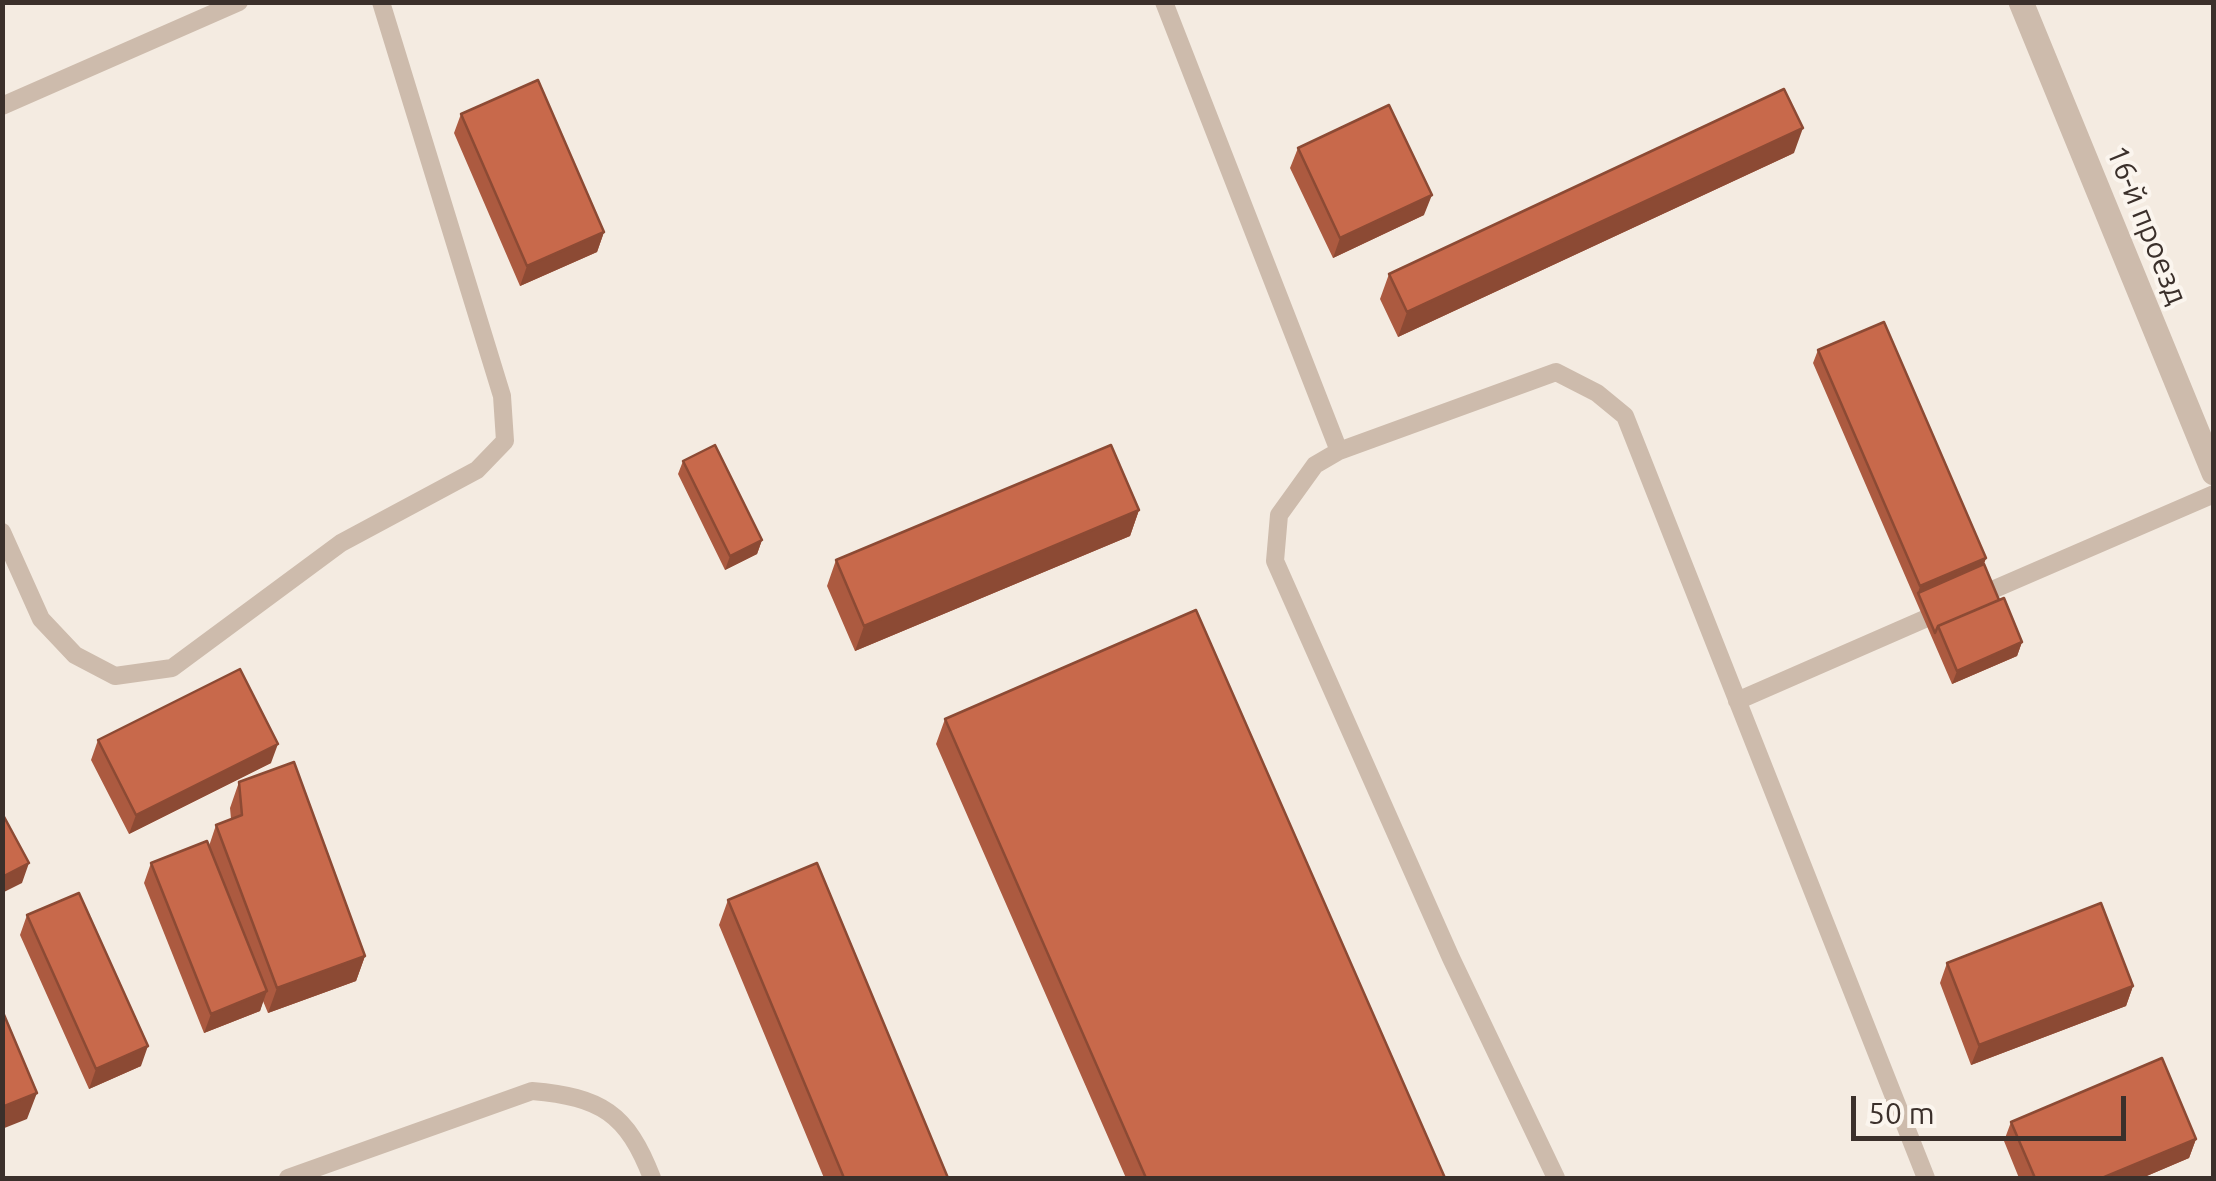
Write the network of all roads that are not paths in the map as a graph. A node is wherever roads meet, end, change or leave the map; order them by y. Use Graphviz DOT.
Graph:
graph roads {
  1 [pos="239,2"];
  2 [pos="381,2"];
  3 [pos="1164,2"];
  4 [pos="2021,2"];
  5 [pos="2,106"];
  6 [pos="1339,451"];
  7 [pos="2214,473"];
  8 [pos="2214,494"];
  9 [pos="2,532"];
  10 [pos="1737,700"];
  11 [pos="288,1178"];
  12 [pos="652,1178"];
  13 [pos="1556,1178"];
  14 [pos="1926,1178"];
  1 -- 5 [label="lane"];
  2 -- 9 [label="lane"];
  3 -- 6 [label="lane"];
  4 -- 7 [label="street, 16-й проезд"];
  6 -- 10 [label="lane"];
  6 -- 13 [label="lane"];
  8 -- 10 [label="lane"];
  10 -- 14 [label="lane"];
  11 -- 12 [label="lane"];
}
